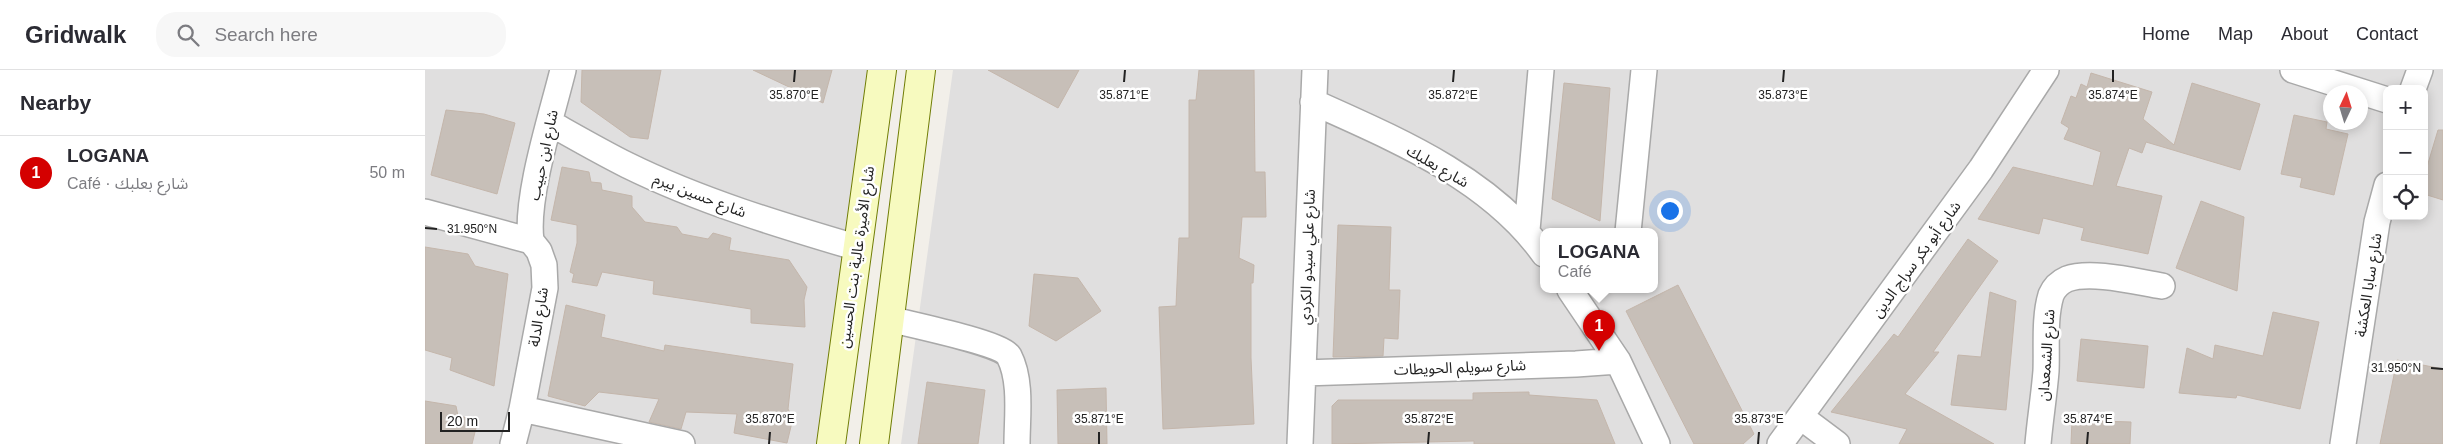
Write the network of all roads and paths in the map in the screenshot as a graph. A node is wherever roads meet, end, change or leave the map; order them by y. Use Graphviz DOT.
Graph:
graph roads {
  1 [pos="563,70"];
  2 [pos="882,70"];
  3 [pos="921,70"];
  4 [pos="1315,70"];
  5 [pos="1541,70"];
  6 [pos="1644,70"];
  7 [pos="2047,70"];
  8 [pos="2293,70"];
  9 [pos="2420,70"];
  10 [pos="2414,85"];
  11 [pos="2383,99"];
  12 [pos="1313,102"];
  13 [pos="549,123"];
  14 [pos="2383,200"];
  15 [pos="425,212"];
  16 [pos="1628,228"];
  17 [pos="1527,230"];
  18 [pos="531,241"];
  19 [pos="858,248"];
  20 [pos="1540,248"];
  21 [pos="2162,286"];
  22 [pos="1572,293"];
  23 [pos="889,319"];
  24 [pos="1618,361"];
  25 [pos="1303,373"];
  26 [pos="522,409"];
  27 [pos="1801,417"];
  28 [pos="513,444"];
  29 [pos="682,444"];
  30 [pos="831,444"];
  31 [pos="874,444"];
  32 [pos="1017,444"];
  33 [pos="1300,444"];
  34 [pos="1657,444"];
  35 [pos="1781,444"];
  36 [pos="1837,444"];
  37 [pos="2038,444"];
  38 [pos="2343,444"];
  1 -- 13 [label="street, شارع ابن حبيب"];
  2 -- 19 [label="main road, شارع الأميرة عالية بنت الحسين"];
  3 -- 23 [label="main road"];
  4 -- 12 [label="street, شارع علي سيدو الكردي"];
  5 -- 17 [label="street"];
  6 -- 16 [label="street"];
  7 -- 27 [label="street, شارع أبو بكر سراج الدين"];
  8 -- 11 [label="street"];
  9 -- 10 [label="street"];
  12 -- 17 [label="street, شارع بعلبك"];
  12 -- 25 [label="street, شارع علي سيدو الكردي"];
  13 -- 18 [label="street, شارع ابن حبيب"];
  13 -- 19 [label="street, شارع حسين بيرم"];
  14 -- 38 [label="street, شارع سابا العكشة"];
  15 -- 18 [label="street"];
  17 -- 20 [label="street, شارع بعلبك"];
  18 -- 26 [label="street, شارع الدلة"];
  19 -- 30 [label="main road, شارع الأميرة عالية بنت الحسين"];
  21 -- 37 [label="street, شارع الشمعدان"];
  22 -- 24 [label="street"];
  23 -- 31 [label="main road"];
  23 -- 32 [label="street"];
  24 -- 25 [label="street, شارع سويلم الحويطات"];
  24 -- 34 [label="street"];
  25 -- 33 [label="street, شارع علي سيدو الكردي"];
  26 -- 28 [label="street, شارع الدلة"];
  26 -- 29 [label="street"];
  27 -- 35 [label="street, شارع أبو بكر سراج الدين"];
  27 -- 36 [label="street"];
}
